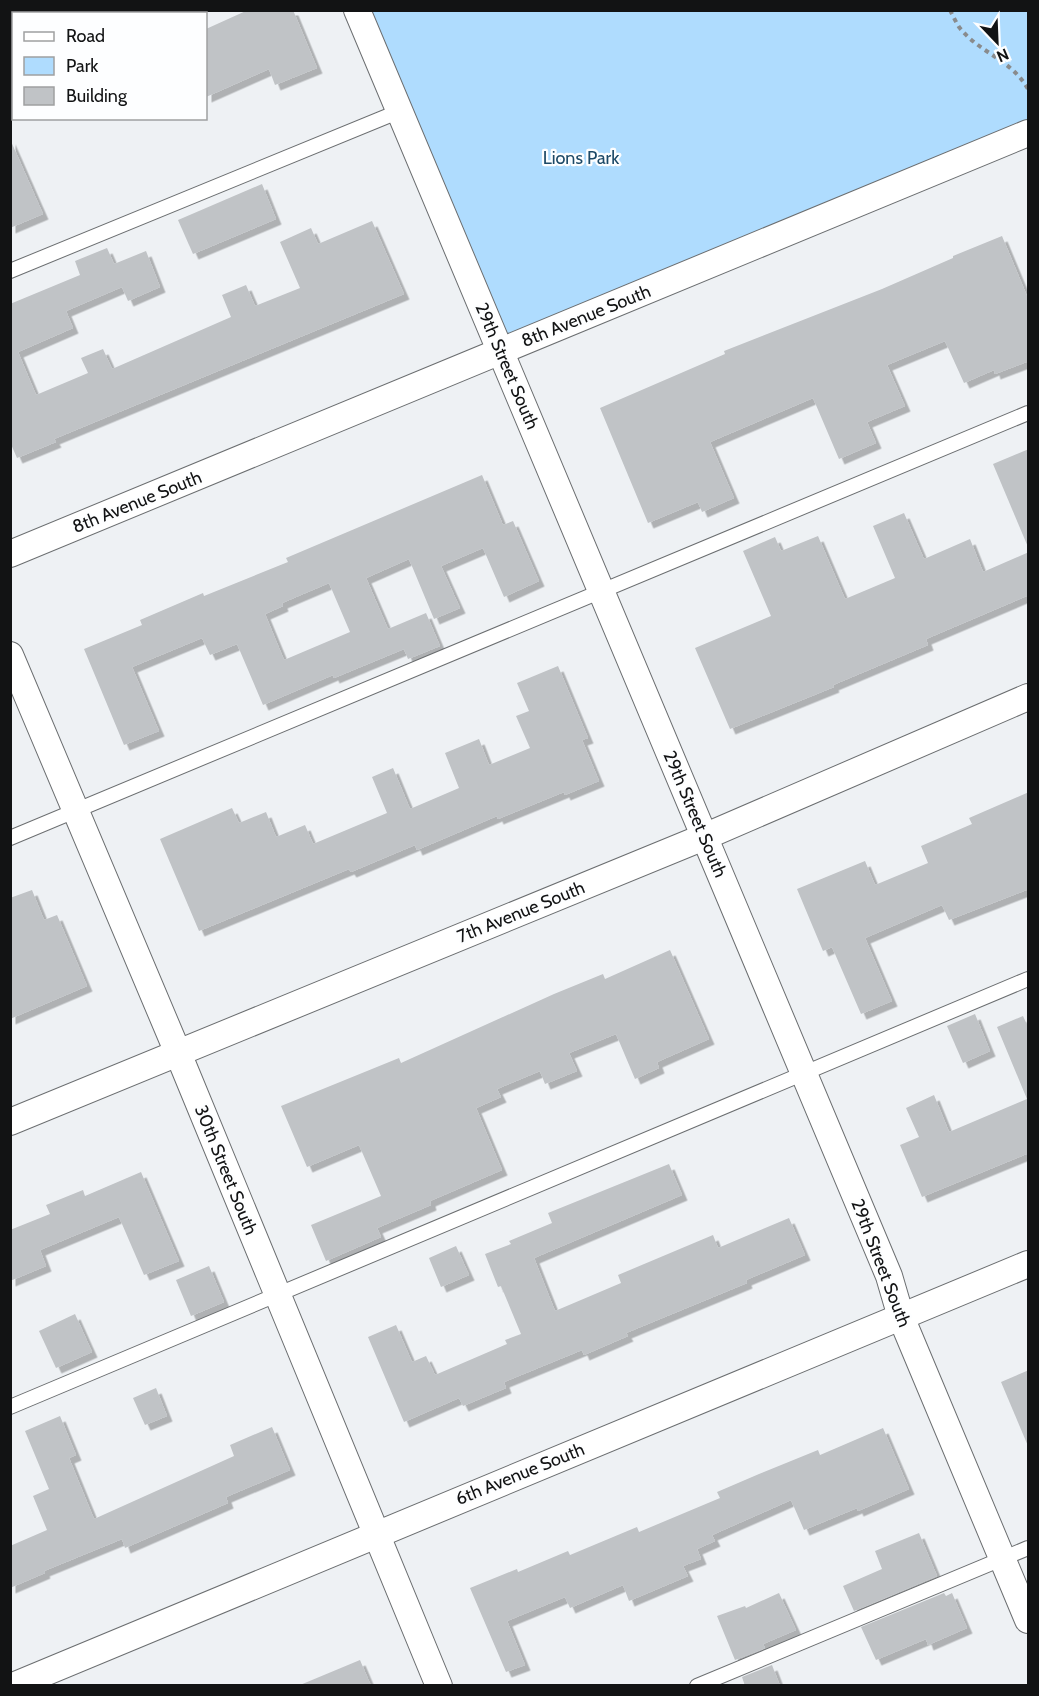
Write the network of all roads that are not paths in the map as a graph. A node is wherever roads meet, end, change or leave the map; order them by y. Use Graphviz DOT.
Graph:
graph roads {
  1 [pos="357,10"];
  2 [pos="400,111"];
  3 [pos="1026,142"];
  4 [pos="10,271"];
  5 [pos="501,351"];
  6 [pos="1029,413"];
  7 [pos="10,554"];
  8 [pos="601,591"];
  9 [pos="10,655"];
  10 [pos="1029,697"];
  11 [pos="76,810"];
  12 [pos="10,837"];
  13 [pos="704,837"];
  14 [pos="1029,979"];
  15 [pos="177,1053"];
  16 [pos="803,1072"];
  17 [pos="10,1122"];
  18 [pos="1029,1264"];
  19 [pos="278,1297"];
  20 [pos="901,1317"];
  21 [pos="10,1407"];
  22 [pos="376,1534"];
  23 [pos="1029,1548"];
  24 [pos="1003,1558"];
  25 [pos="1029,1620"];
  26 [pos="13,1686"];
  27 [pos="439,1686"];
  28 [pos="697,1686"];
  1 -- 2 [label="street, 29th Street South"];
  2 -- 4 [label="lane"];
  2 -- 5 [label="street, 29th Street South"];
  3 -- 5 [label="street, 8th Avenue South"];
  5 -- 7 [label="street, 8th Avenue South"];
  5 -- 8 [label="street, 29th Street South"];
  6 -- 8 [label="lane"];
  8 -- 11 [label="lane"];
  8 -- 13 [label="street, 29th Street South"];
  9 -- 11 [label="street, 30th Street South"];
  10 -- 13 [label="street, 7th Avenue South"];
  11 -- 12 [label="lane"];
  11 -- 15 [label="street, 30th Street South"];
  13 -- 15 [label="street, 7th Avenue South"];
  13 -- 16 [label="street, 29th Street South"];
  14 -- 16 [label="lane"];
  15 -- 17 [label="street, 7th Avenue South"];
  15 -- 19 [label="street, 30th Street South"];
  16 -- 19 [label="lane"];
  16 -- 20 [label="street, 29th Street South"];
  18 -- 20 [label="street, 6th Avenue South"];
  19 -- 21 [label="lane"];
  19 -- 22 [label="street, 30th Street South"];
  20 -- 22 [label="street, 6th Avenue South"];
  20 -- 24 [label="street, 29th Street South"];
  22 -- 26 [label="street, 6th Avenue South"];
  22 -- 27 [label="street, 30th Street South"];
  23 -- 24 [label="lane"];
  24 -- 25 [label="street, 29th Street South"];
  24 -- 28 [label="lane"];
}
